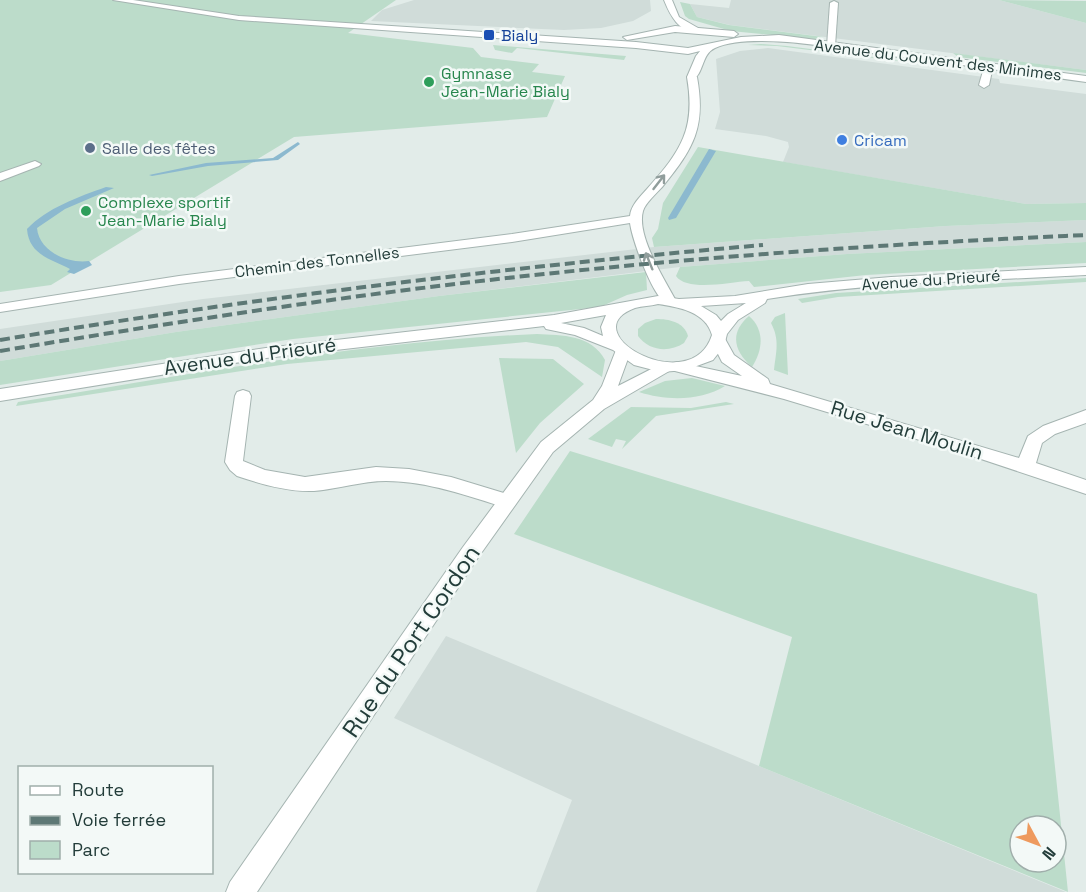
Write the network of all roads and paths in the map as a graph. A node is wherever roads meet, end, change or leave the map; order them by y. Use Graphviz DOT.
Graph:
graph roads {
  1 [pos="117,0"];
  2 [pos="668,0"];
  3 [pos="834,3"];
  4 [pos="672,15"];
  5 [pos="656,32"];
  6 [pos="699,32"];
  7 [pos="548,39"];
  8 [pos="791,40"];
  9 [pos="712,46"];
  10 [pos="831,46"];
  11 [pos="668,49"];
  12 [pos="988,66"];
  13 [pos="692,77"];
  14 [pos="1086,79"];
  15 [pos="984,85"];
  16 [pos="35,164"];
  17 [pos="0,177"];
  18 [pos="634,219"];
  19 [pos="1086,271"];
  20 [pos="776,294"];
  21 [pos="674,302"];
  22 [pos="0,308"];
  23 [pos="622,308"];
  24 [pos="502,326"];
  25 [pos="719,337"];
  26 [pos="618,349"];
  27 [pos="671,367"];
  28 [pos="0,395"];
  29 [pos="788,395"];
  30 [pos="243,396"];
  31 [pos="598,405"];
  32 [pos="1086,416"];
  33 [pos="1026,466"];
  34 [pos="1086,487"];
  35 [pos="507,501"];
  36 [pos="240,892"];
  1 -- 7 [label="street, Avenue du Couvent des Minimes"];
  2 -- 4 [label="street"];
  3 -- 10 [label="street"];
  4 -- 5 [label="street"];
  4 -- 6 [label="street"];
  5 -- 6 [label="street, Avenue du Couvent des Minimes"];
  5 -- 7 [label="street, Avenue du Couvent des Minimes"];
  5 -- 11 [label="street"];
  6 -- 8 [label="street, Avenue du Couvent des Minimes"];
  6 -- 9 [label="street"];
  7 -- 11 [label="street, Avenue du Couvent des Minimes"];
  8 -- 9 [label="street, Avenue du Couvent des Minimes"];
  8 -- 10 [label="street, Avenue du Couvent des Minimes"];
  9 -- 11 [label="street, Avenue du Couvent des Minimes"];
  9 -- 13 [label="street"];
  10 -- 12 [label="street, Avenue du Couvent des Minimes"];
  11 -- 13 [label="street"];
  12 -- 14 [label="street, Avenue du Couvent des Minimes"];
  12 -- 15 [label="street"];
  18 -- 13 [label="street, one-way"];
  16 -- 17 [label="street"];
  21 -- 18 [label="street, one-way"];
  18 -- 22 [label="street, Chemin des Tonnelles"];
  19 -- 20 [label="street, Avenue du Prieuré"];
  20 -- 21 [label="street, Avenue du Prieuré"];
  20 -- 25 [label="street, Avenue du Prieuré"];
  21 -- 23 [label="street"];
  21 -- 25 [label="street"];
  23 -- 24 [label="street, Avenue du Prieuré"];
  23 -- 26 [label="street"];
  24 -- 26 [label="street, Avenue du Prieuré"];
  24 -- 28 [label="street, Avenue du Prieuré"];
  25 -- 27 [label="street"];
  25 -- 29 [label="street, Rue Jean Moulin"];
  26 -- 27 [label="street"];
  26 -- 31 [label="street, Rue du Port Cordon"];
  27 -- 29 [label="street, Rue Jean Moulin"];
  27 -- 31 [label="street, Rue du Port Cordon"];
  29 -- 33 [label="street, Rue Jean Moulin"];
  30 -- 35 [label="street"];
  31 -- 35 [label="street, Rue du Port Cordon"];
  32 -- 33 [label="street"];
  33 -- 34 [label="street, Rue Jean Moulin"];
  35 -- 36 [label="street, Rue du Port Cordon"];
}
